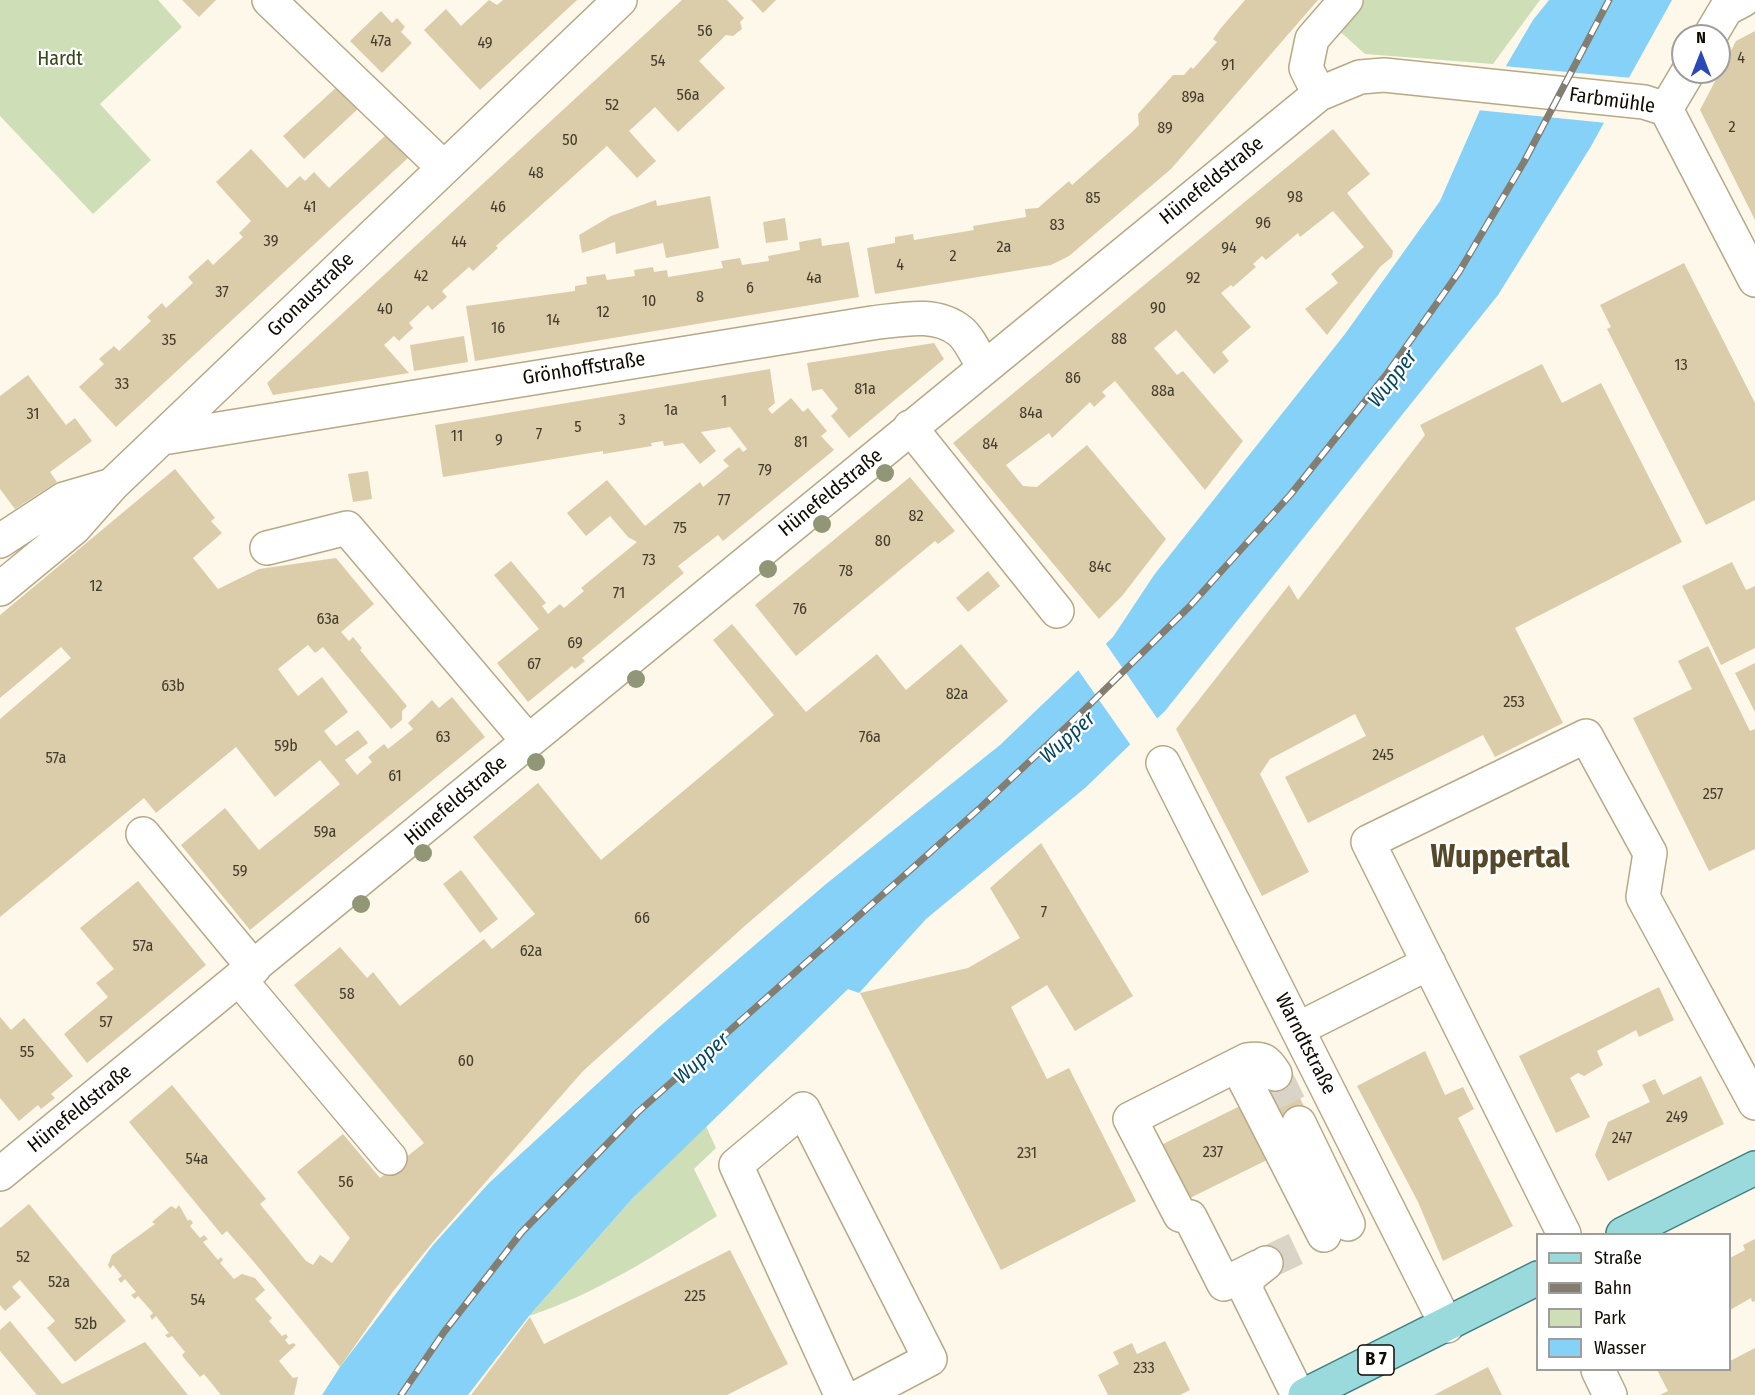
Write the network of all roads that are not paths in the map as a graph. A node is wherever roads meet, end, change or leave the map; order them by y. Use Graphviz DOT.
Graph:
graph roads {
  1 [pos="269,0"];
  2 [pos="620,0"];
  3 [pos="1346,0"];
  4 [pos="1743,0"];
  5 [pos="1717,24"];
  6 [pos="1676,84"];
  7 [pos="1477,85"];
  8 [pos="1319,94"];
  9 [pos="1655,106"];
  10 [pos="444,168"];
  11 [pos="1755,280"];
  12 [pos="984,367"];
  13 [pos="910,428"];
  14 [pos="163,438"];
  15 [pos="112,485"];
  16 [pos="0,541"];
  17 [pos="267,548"];
  18 [pos="0,589"];
  19 [pos="1057,611"];
  20 [pos="528,741"];
  21 [pos="1163,763"];
  22 [pos="143,834"];
  23 [pos="1428,963"];
  24 [pos="247,974"];
  25 [pos="1298,1029"];
  26 [pos="1237,1065"];
  27 [pos="1275,1074"];
  28 [pos="1755,1103"];
  29 [pos="1299,1123"];
  30 [pos="390,1158"];
  31 [pos="1755,1168"];
  32 [pos="0,1174"];
  33 [pos="1386,1205"];
  34 [pos="1563,1233"];
  35 [pos="1625,1233"];
  36 [pos="1325,1235"];
  37 [pos="1536,1279"];
  38 [pos="1447,1326"];
  39 [pos="1598,1371"];
  40 [pos="846,1394"];
  41 [pos="1299,1395"];
  42 [pos="1305,1395"];
  43 [pos="1610,1395"];
  1 -- 10 [label="street"];
  2 -- 10 [label="street, Gronaustraße"];
  3 -- 8 [label="street"];
  4 -- 5 [label="street"];
  6 -- 9 [label="street"];
  7 -- 8 [label="street, Hünefeldstraße"];
  7 -- 9 [label="street, Farbmühle"];
  8 -- 12 [label="street, Hünefeldstraße"];
  9 -- 11 [label="street, Farbmühle"];
  10 -- 14 [label="street, Gronaustraße"];
  12 -- 13 [label="street, Hünefeldstraße"];
  12 -- 14 [label="street, Grönhoffstraße"];
  13 -- 19 [label="street"];
  13 -- 20 [label="street, Hünefeldstraße"];
  14 -- 15 [label="street, Gronaustraße"];
  15 -- 16 [label="street"];
  15 -- 18 [label="street, Gronaustraße"];
  17 -- 20 [label="street"];
  20 -- 24 [label="street, Hünefeldstraße"];
  21 -- 25 [label="street, Warndtstraße"];
  22 -- 24 [label="street"];
  23 -- 25 [label="street"];
  23 -- 28 [label="street"];
  23 -- 34 [label="street"];
  24 -- 30 [label="street"];
  24 -- 32 [label="street, Hünefeldstraße"];
  25 -- 33 [label="street, Warndtstraße"];
  26 -- 27 [label="street"];
  26 -- 36 [label="street"];
  26 -- 41 [label="street"];
  29 -- 36 [label="street"];
  31 -- 35 [label="main road"];
  33 -- 36 [label="street"];
  33 -- 38 [label="street, Warndtstraße"];
  37 -- 38 [label="main road, B 7"];
  38 -- 42 [label="main road, B 7"];
  39 -- 43 [label="street"];
  40 -- 40 [label="street"];
}
